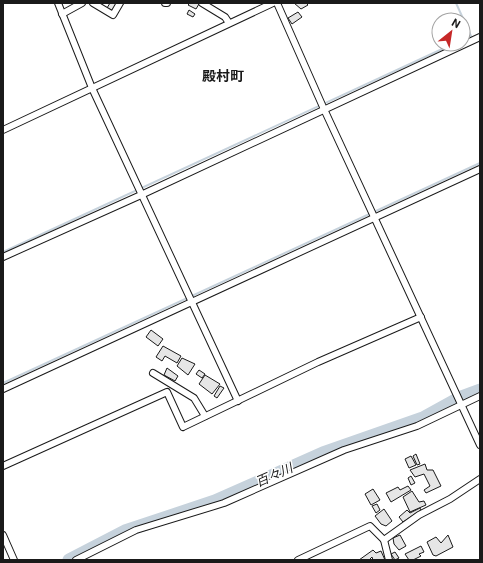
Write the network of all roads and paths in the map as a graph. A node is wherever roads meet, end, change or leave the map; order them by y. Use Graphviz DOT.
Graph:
graph roads {
  1 [pos="58,3"];
  2 [pos="82,3"];
  3 [pos="93,3"];
  4 [pos="120,3"];
  5 [pos="202,3"];
  6 [pos="273,3"];
  7 [pos="277,3"];
  8 [pos="62,14"];
  9 [pos="229,23"];
  10 [pos="480,37"];
  11 [pos="92,88"];
  12 [pos="323,106"];
  13 [pos="3,130"];
  14 [pos="480,169"];
  15 [pos="140,191"];
  16 [pos="373,214"];
  17 [pos="3,257"];
  18 [pos="190,299"];
  19 [pos="421,317"];
  20 [pos="153,373"];
  21 [pos="174,386"];
  22 [pos="3,389"];
  23 [pos="167,392"];
  24 [pos="480,396"];
  25 [pos="238,401"];
  26 [pos="461,404"];
  27 [pos="205,416"];
  28 [pos="480,445"];
  29 [pos="3,466"];
  30 [pos="480,479"];
  31 [pos="3,535"];
  32 [pos="384,540"];
  33 [pos="14,560"];
  34 [pos="76,560"];
  35 [pos="298,560"];
  36 [pos="389,560"];
  1 -- 8 [label="street"];
  2 -- 8 [label="street"];
  3 -- 4 [label="street"];
  5 -- 9 [label="street"];
  6 -- 9 [label="street"];
  7 -- 12 [label="street"];
  8 -- 11 [label="street"];
  9 -- 11 [label="street"];
  10 -- 12 [label="street"];
  11 -- 13 [label="street"];
  11 -- 15 [label="street"];
  12 -- 15 [label="street"];
  12 -- 16 [label="street"];
  14 -- 16 [label="street"];
  15 -- 17 [label="street"];
  15 -- 18 [label="street"];
  16 -- 18 [label="street"];
  16 -- 19 [label="street"];
  18 -- 22 [label="street"];
  18 -- 25 [label="street"];
  19 -- 25 [label="street"];
  19 -- 26 [label="street"];
  20 -- 21 [label="street"];
  21 -- 23 [label="street"];
  21 -- 27 [label="street"];
  23 -- 27 [label="street"];
  23 -- 29 [label="street"];
  24 -- 26 [label="street"];
  25 -- 27 [label="street"];
  26 -- 28 [label="street"];
  26 -- 34 [label="street"];
  30 -- 32 [label="street"];
  31 -- 33 [label="street"];
  32 -- 35 [label="street"];
  32 -- 36 [label="street"];
}
